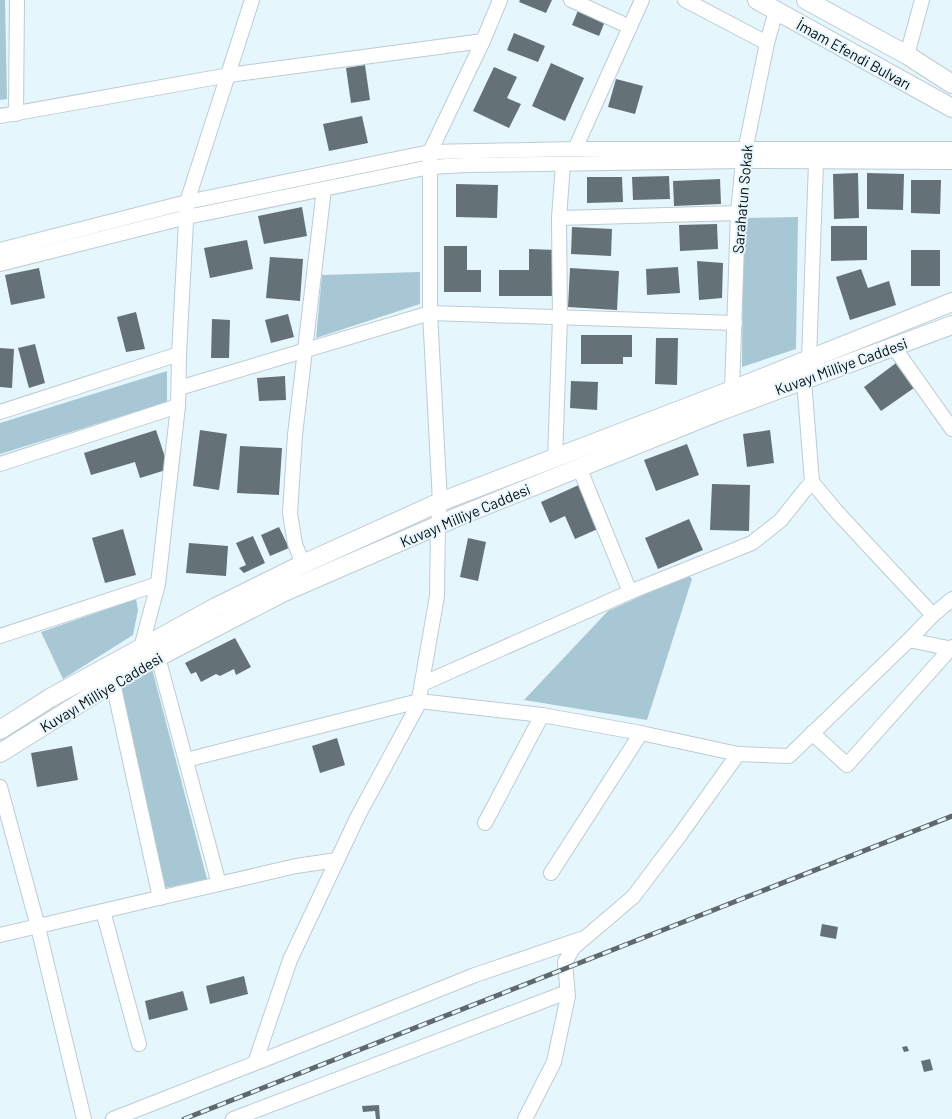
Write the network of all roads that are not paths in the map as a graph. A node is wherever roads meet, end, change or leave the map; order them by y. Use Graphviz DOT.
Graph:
graph roads {
  1 [pos="17,0"];
  2 [pos="252,0"];
  3 [pos="500,0"];
  4 [pos="570,0"];
  5 [pos="642,0"];
  6 [pos="685,0"];
  7 [pos="757,0"];
  8 [pos="806,0"];
  9 [pos="922,0"];
  10 [pos="776,11"];
  11 [pos="630,27"];
  12 [pos="483,41"];
  13 [pos="767,43"];
  14 [pos="907,55"];
  15 [pos="229,75"];
  16 [pos="952,84"];
  17 [pos="952,108"];
  18 [pos="16,114"];
  19 [pos="0,116"];
  20 [pos="575,149"];
  21 [pos="952,149"];
  22 [pos="430,152"];
  23 [pos="744,155"];
  24 [pos="816,162"];
  25 [pos="952,162"];
  26 [pos="563,164"];
  27 [pos="430,167"];
  28 [pos="324,189"];
  29 [pos="188,202"];
  30 [pos="738,213"];
  31 [pos="187,217"];
  32 [pos="559,218"];
  33 [pos="0,250"];
  34 [pos="0,264"];
  35 [pos="952,302"];
  36 [pos="430,313"];
  37 [pos="560,318"];
  38 [pos="735,323"];
  39 [pos="952,325"];
  40 [pos="893,346"];
  41 [pos="305,351"];
  42 [pos="179,354"];
  43 [pos="809,359"];
  44 [pos="804,380"];
  45 [pos="179,388"];
  46 [pos="732,390"];
  47 [pos="178,406"];
  48 [pos="0,412"];
  49 [pos="952,428"];
  50 [pos="555,458"];
  51 [pos="0,464"];
  52 [pos="579,467"];
  53 [pos="812,482"];
  54 [pos="440,502"];
  55 [pos="438,525"];
  56 [pos="303,564"];
  57 [pos="158,584"];
  58 [pos="630,592"];
  59 [pos="952,599"];
  60 [pos="934,615"];
  61 [pos="0,636"];
  62 [pos="909,640"];
  63 [pos="141,648"];
  64 [pos="951,648"];
  65 [pos="158,657"];
  66 [pos="113,683"];
  67 [pos="422,684"];
  68 [pos="419,701"];
  69 [pos="542,715"];
  70 [pos="0,730"];
  71 [pos="641,733"];
  72 [pos="812,734"];
  73 [pos="0,754"];
  74 [pos="738,754"];
  75 [pos="186,760"];
  76 [pos="0,787"];
  77 [pos="485,823"];
  78 [pos="337,860"];
  79 [pos="551,873"];
  80 [pos="219,884"];
  81 [pos="160,898"];
  82 [pos="104,911"];
  83 [pos="38,927"];
  84 [pos="0,935"];
  85 [pos="584,938"];
  86 [pos="567,992"];
  87 [pos="139,1044"];
  88 [pos="255,1063"];
  89 [pos="84,1119"];
  90 [pos="113,1119"];
  91 [pos="233,1119"];
  92 [pos="525,1119"];
  1 -- 18 [label="street"];
  2 -- 15 [label="street"];
  3 -- 12 [label="street"];
  4 -- 11 [label="street"];
  5 -- 11 [label="street"];
  6 -- 13 [label="street"];
  7 -- 10 [label="main road, İmam Efendi Bulvarı"];
  8 -- 14 [label="main road, İmam Efendi Bulvarı"];
  9 -- 14 [label="street"];
  10 -- 13 [label="street, Sarahatun Sokak"];
  10 -- 17 [label="main road, İmam Efendi Bulvarı"];
  11 -- 20 [label="street"];
  12 -- 15 [label="street"];
  12 -- 22 [label="street"];
  13 -- 23 [label="street, Sarahatun Sokak"];
  14 -- 16 [label="main road, İmam Efendi Bulvarı"];
  15 -- 18 [label="street"];
  15 -- 29 [label="street"];
  18 -- 19 [label="street"];
  20 -- 22 [label="street"];
  20 -- 23 [label="street"];
  21 -- 23 [label="street"];
  22 -- 27 [label="street"];
  22 -- 29 [label="street"];
  23 -- 24 [label="street"];
  23 -- 26 [label="street"];
  23 -- 30 [label="street, Sarahatun Sokak"];
  24 -- 25 [label="street"];
  24 -- 43 [label="street"];
  26 -- 27 [label="street"];
  26 -- 32 [label="street"];
  27 -- 28 [label="street"];
  27 -- 36 [label="street"];
  28 -- 31 [label="street"];
  28 -- 41 [label="street"];
  29 -- 31 [label="street"];
  29 -- 33 [label="street"];
  30 -- 32 [label="street"];
  30 -- 38 [label="street, Sarahatun Sokak"];
  31 -- 34 [label="street"];
  31 -- 42 [label="street"];
  32 -- 37 [label="street"];
  35 -- 43 [label="main road, Kuvayı Milliye Caddesi"];
  36 -- 37 [label="street"];
  36 -- 41 [label="street"];
  36 -- 54 [label="street"];
  37 -- 38 [label="street"];
  37 -- 50 [label="street"];
  38 -- 46 [label="street, Sarahatun Sokak"];
  39 -- 40 [label="main road, Kuvayı Milliye Caddesi"];
  40 -- 44 [label="main road, Kuvayı Milliye Caddesi"];
  40 -- 49 [label="street"];
  41 -- 45 [label="street"];
  41 -- 56 [label="street"];
  42 -- 45 [label="street"];
  42 -- 48 [label="street"];
  43 -- 46 [label="main road, Kuvayı Milliye Caddesi"];
  44 -- 52 [label="main road, Kuvayı Milliye Caddesi"];
  44 -- 53 [label="street"];
  45 -- 47 [label="street"];
  46 -- 50 [label="main road, Kuvayı Milliye Caddesi"];
  47 -- 51 [label="street"];
  47 -- 57 [label="street"];
  50 -- 54 [label="main road, Kuvayı Milliye Caddesi"];
  52 -- 55 [label="main road, Kuvayı Milliye Caddesi"];
  52 -- 58 [label="street"];
  53 -- 58 [label="street"];
  53 -- 60 [label="street"];
  54 -- 55 [label="street"];
  54 -- 56 [label="main road, Kuvayı Milliye Caddesi"];
  55 -- 65 [label="main road, Kuvayı Milliye Caddesi"];
  55 -- 67 [label="street"];
  56 -- 63 [label="main road, Kuvayı Milliye Caddesi"];
  57 -- 61 [label="street"];
  57 -- 63 [label="street"];
  58 -- 67 [label="street"];
  59 -- 60 [label="street"];
  60 -- 62 [label="street"];
  62 -- 64 [label="street"];
  62 -- 72 [label="street"];
  63 -- 70 [label="main road, Kuvayı Milliye Caddesi"];
  64 -- 72 [label="street"];
  65 -- 66 [label="main road, Kuvayı Milliye Caddesi"];
  65 -- 75 [label="street"];
  66 -- 73 [label="main road, Kuvayı Milliye Caddesi"];
  66 -- 81 [label="street"];
  67 -- 68 [label="street"];
  68 -- 69 [label="street"];
  68 -- 75 [label="street"];
  68 -- 78 [label="street"];
  69 -- 71 [label="street"];
  69 -- 77 [label="street"];
  71 -- 74 [label="street"];
  71 -- 79 [label="street"];
  72 -- 74 [label="street"];
  74 -- 85 [label="street"];
  75 -- 80 [label="street"];
  76 -- 83 [label="street"];
  78 -- 80 [label="street"];
  78 -- 88 [label="street"];
  80 -- 81 [label="street"];
  81 -- 82 [label="street"];
  82 -- 83 [label="street"];
  82 -- 87 [label="street"];
  83 -- 84 [label="street"];
  83 -- 89 [label="street"];
  85 -- 86 [label="street"];
  85 -- 88 [label="street"];
  86 -- 91 [label="street"];
  86 -- 92 [label="street"];
  88 -- 90 [label="street"];
}
